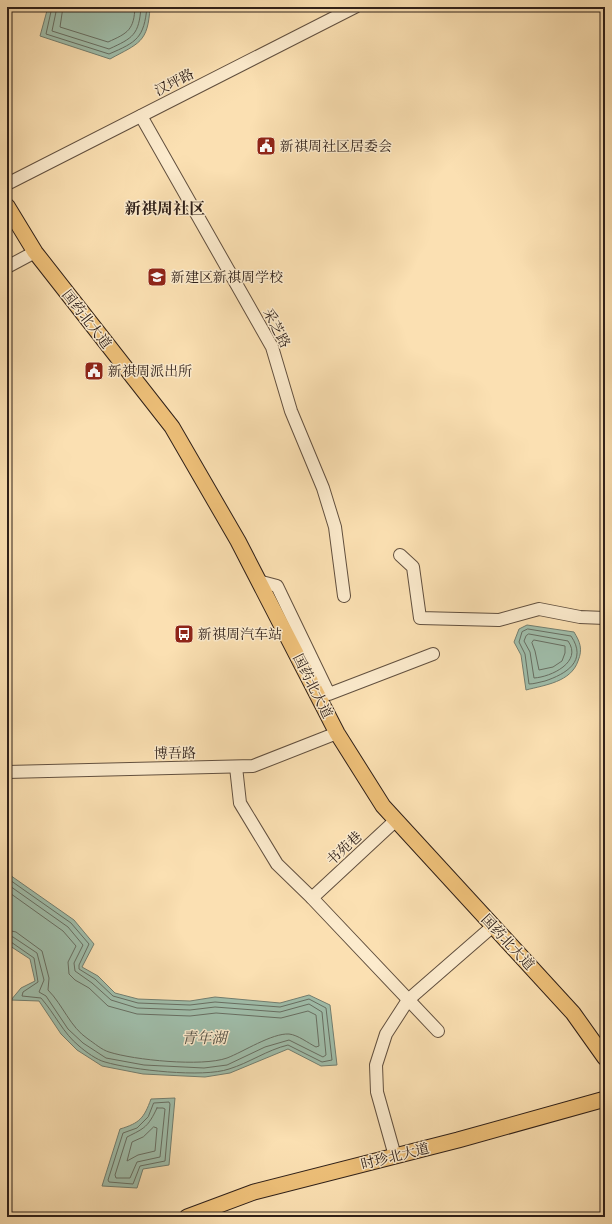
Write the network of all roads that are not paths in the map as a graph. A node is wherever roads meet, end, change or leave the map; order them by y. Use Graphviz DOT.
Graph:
graph roads {
  1 [pos="356,7"];
  2 [pos="141,116"];
  3 [pos="7,184"];
  4 [pos="7,206"];
  5 [pos="35,252"];
  6 [pos="7,267"];
  7 [pos="400,555"];
  8 [pos="258,581"];
  9 [pos="344,596"];
  10 [pos="605,618"];
  11 [pos="433,654"];
  12 [pos="337,733"];
  13 [pos="236,767"];
  14 [pos="7,772"];
  15 [pos="396,820"];
  16 [pos="312,898"];
  17 [pos="493,926"];
  18 [pos="408,1000"];
  19 [pos="438,1031"];
  20 [pos="605,1058"];
  21 [pos="605,1100"];
  22 [pos="395,1156"];
  23 [pos="187,1217"];
  1 -- 2 [label="street, 汉坪路"];
  2 -- 3 [label="street, 汉坪路"];
  2 -- 9 [label="street, 采芝路"];
  4 -- 5 [label="main road, 国药北大道"];
  5 -- 6 [label="street"];
  5 -- 8 [label="main road, 国药北大道"];
  7 -- 10 [label="street"];
  8 -- 11 [label="street"];
  8 -- 12 [label="main road, 国药北大道"];
  12 -- 13 [label="street, 博吾路"];
  12 -- 15 [label="main road, 国药北大道"];
  13 -- 14 [label="street, 博吾路"];
  13 -- 16 [label="street"];
  15 -- 16 [label="street, 书苑巷"];
  15 -- 17 [label="main road, 国药北大道"];
  16 -- 18 [label="street"];
  17 -- 18 [label="street"];
  17 -- 20 [label="main road, 国药北大道"];
  18 -- 19 [label="street"];
  18 -- 22 [label="street"];
  21 -- 22 [label="main road, 时珍北大道"];
  22 -- 23 [label="main road, 时珍北大道"];
}
